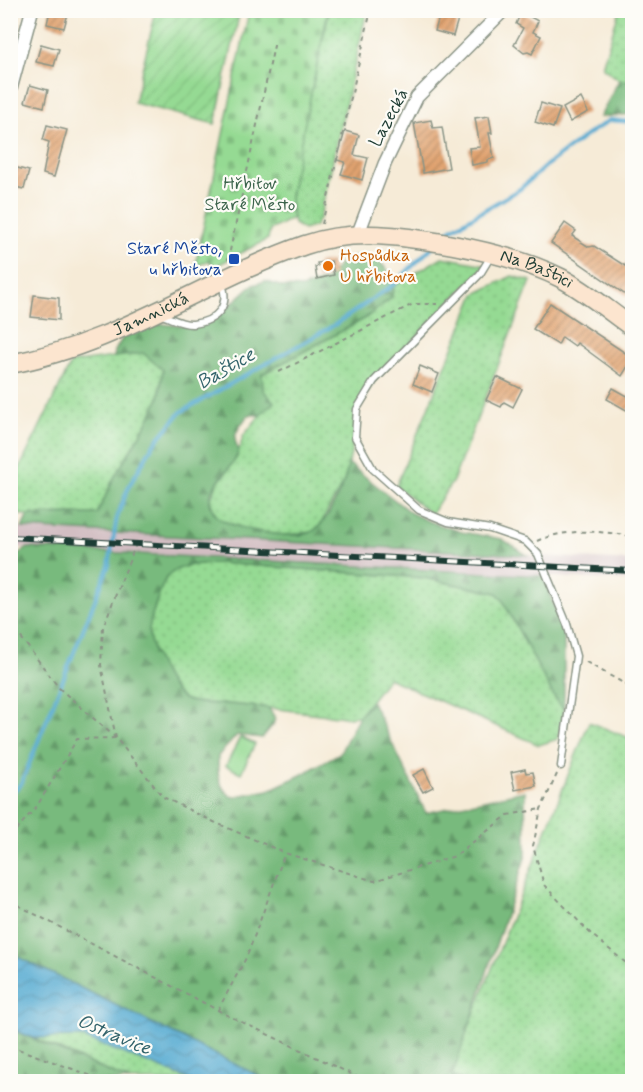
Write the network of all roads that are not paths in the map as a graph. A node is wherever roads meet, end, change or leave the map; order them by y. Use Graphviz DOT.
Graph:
graph roads {
  1 [pos="32,10"];
  2 [pos="504,10"];
  3 [pos="10,91"];
  4 [pos="358,234"];
  5 [pos="429,241"];
  6 [pos="493,253"];
  7 [pos="221,282"];
  8 [pos="156,312"];
  9 [pos="633,327"];
  10 [pos="10,364"];
  11 [pos="561,766"];
  1 -- 3 [label="street"];
  2 -- 4 [label="street, Lazecká"];
  4 -- 5 [label="main road, Jamnická"];
  4 -- 7 [label="main road, Jamnická"];
  5 -- 6 [label="main road, Na Baštici"];
  6 -- 9 [label="main road, Na Baštici"];
  6 -- 11 [label="lane"];
  7 -- 8 [label="main road, Jamnická"];
  7 -- 8 [label="lane"];
  8 -- 10 [label="main road, Jamnická"];
}
